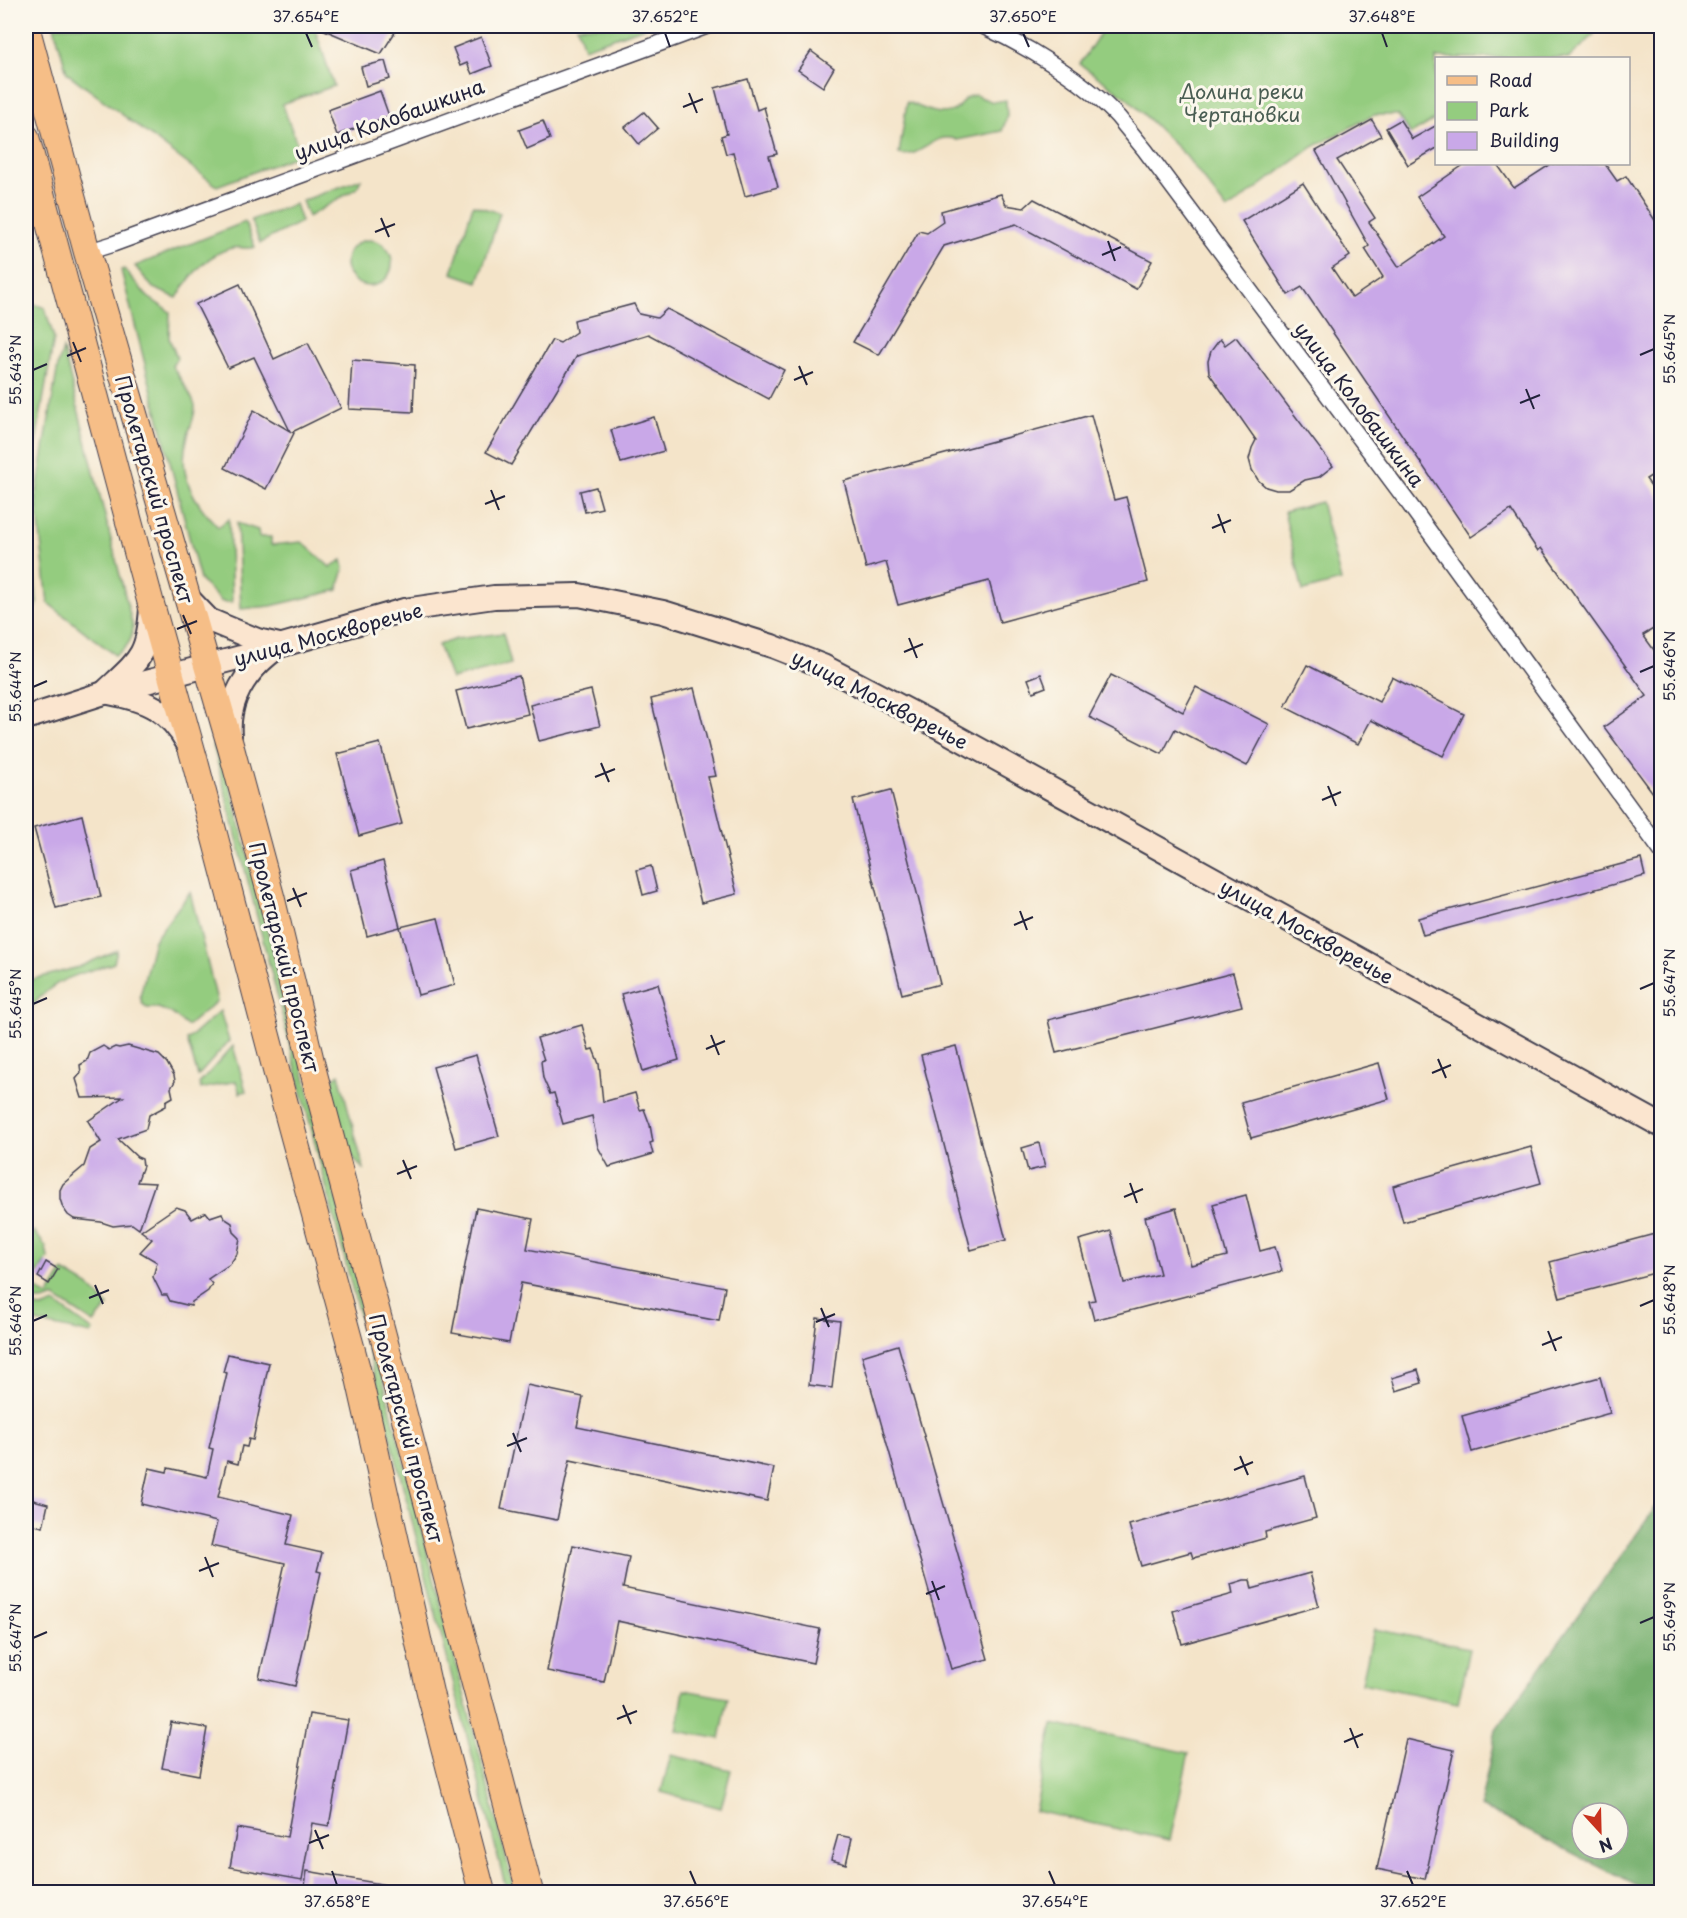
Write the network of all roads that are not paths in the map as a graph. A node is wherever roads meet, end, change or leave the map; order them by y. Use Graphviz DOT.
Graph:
graph roads {
  1 [pos="26,26"];
  2 [pos="706,26"];
  3 [pos="983,26"];
  4 [pos="26,137"];
  5 [pos="87,252"];
  6 [pos="185,595"];
  7 [pos="151,604"];
  8 [pos="280,646"];
  9 [pos="206,666"];
  10 [pos="171,676"];
  11 [pos="104,693"];
  12 [pos="26,718"];
  13 [pos="231,748"];
  14 [pos="194,758"];
  15 [pos="1662,852"];
  16 [pos="1662,1126"];
  17 [pos="482,1893"];
  18 [pos="530,1893"];
  1 -- 5 [label="main road, Пролетарский проспект"];
  2 -- 5 [label="street, улица Колобашкина"];
  3 -- 15 [label="street, улица Колобашкина"];
  4 -- 7 [label="main road, Пролетарский проспект"];
  5 -- 6 [label="main road, Пролетарский проспект"];
  6 -- 8 [label="main road"];
  6 -- 9 [label="main road, Пролетарский проспект"];
  7 -- 10 [label="main road, Пролетарский проспект"];
  7 -- 11 [label="main road"];
  8 -- 9 [label="main road, улица Москворечье"];
  8 -- 13 [label="main road"];
  8 -- 16 [label="main road, улица Москворечье"];
  9 -- 10 [label="main road, улица Москворечье"];
  9 -- 13 [label="main road, Пролетарский проспект"];
  10 -- 11 [label="main road, улица Москворечье"];
  10 -- 14 [label="main road, Пролетарский проспект"];
  11 -- 12 [label="main road, улица Москворечье"];
  11 -- 14 [label="main road"];
  13 -- 18 [label="main road, Пролетарский проспект"];
  14 -- 17 [label="main road, Пролетарский проспект"];
}
